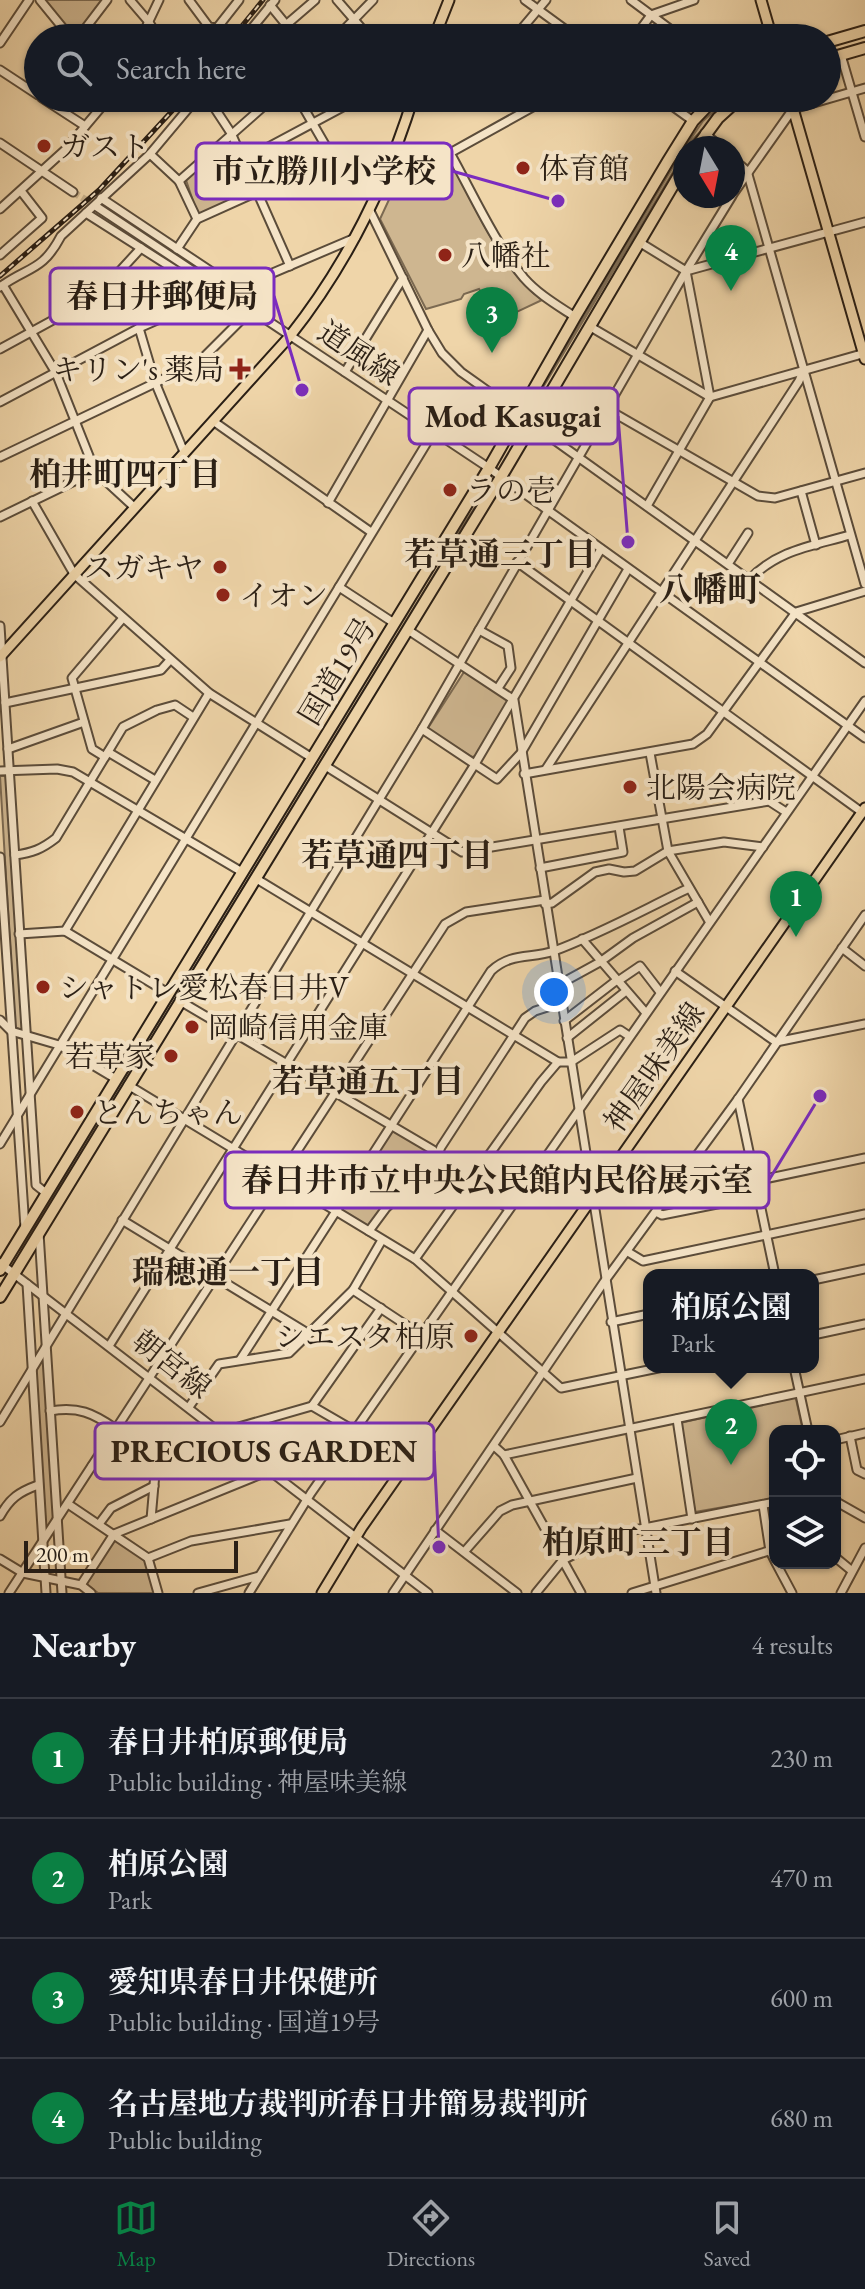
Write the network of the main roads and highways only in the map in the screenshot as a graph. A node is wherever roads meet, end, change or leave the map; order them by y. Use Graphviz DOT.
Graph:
graph roads {
  1 [pos="449,0"];
  2 [pos="761,0"];
  3 [pos="440,24"];
  4 [pos="768,24"];
  5 [pos="865,31"];
  6 [pos="841,38"];
  7 [pos="865,48"];
  8 [pos="841,55"];
  9 [pos="408,112"];
  10 [pos="702,112"];
  11 [pos="726,112"];
  12 [pos="794,112"];
  13 [pos="703,136"];
  14 [pos="673,185"];
  15 [pos="864,355"];
  16 [pos="1,656"];
  17 [pos="864,812"];
  18 [pos="1,1266"];
  19 [pos="0,1297"];
  20 [pos="322,1593"];
  1 -- 3 [label="main road"];
  2 -- 4 [label="main road"];
  5 -- 6 [label="highway"];
  7 -- 8 [label="highway"];
  9 -- 16 [label="main road"];
  10 -- 18 [label="highway, 国道19号"];
  11 -- 13 [label="highway"];
  12 -- 15 [label="main road"];
  14 -- 19 [label="highway, 国道19号"];
  17 -- 20 [label="main road, 神屋味美線"];
}
